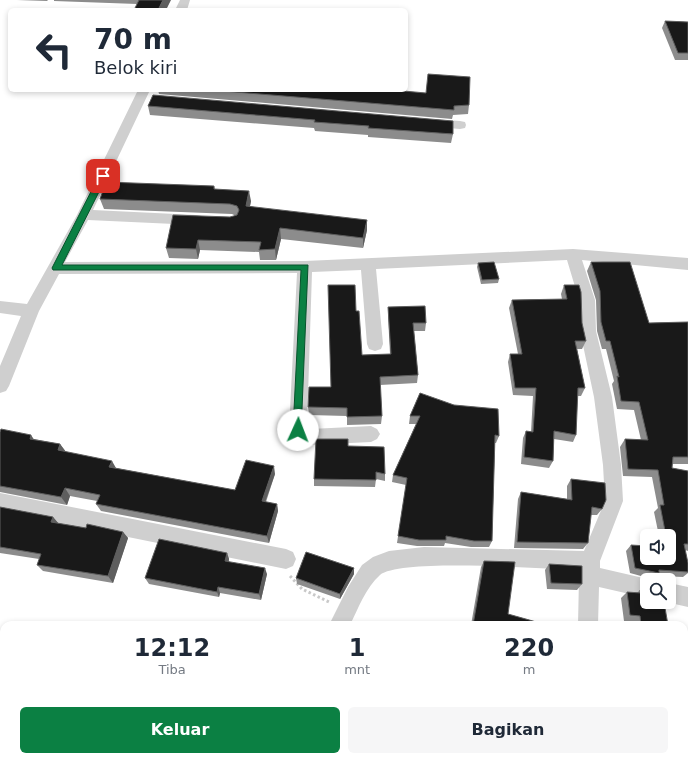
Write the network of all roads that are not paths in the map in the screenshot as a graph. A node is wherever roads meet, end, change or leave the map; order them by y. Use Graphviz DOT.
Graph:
graph roads {
  1 [pos="143,94"];
  2 [pos="157,99"];
  3 [pos="420,122"];
  4 [pos="460,125"];
  5 [pos="84,215"];
  6 [pos="209,220"];
  7 [pos="573,254"];
  8 [pos="368,264"];
  9 [pos="688,264"];
  10 [pos="305,267"];
  11 [pos="56,268"];
  12 [pos="0,307"];
  13 [pos="31,311"];
  14 [pos="375,344"];
  15 [pos="1,381"];
  16 [pos="370,434"];
  17 [pos="0,502"];
  18 [pos="286,559"];
  19 [pos="589,568"];
  20 [pos="640,586"];
  21 [pos="676,594"];
  22 [pos="688,597"];
  23 [pos="343,617"];
  24 [pos="588,621"];
  1 -- 2 [label="street"];
  1 -- 5 [label="street"];
  3 -- 4 [label="street"];
  5 -- 6 [label="street"];
  5 -- 11 [label="street"];
  7 -- 8 [label="street"];
  7 -- 9 [label="street"];
  7 -- 19 [label="street"];
  8 -- 10 [label="street"];
  8 -- 14 [label="street"];
  10 -- 11 [label="street"];
  10 -- 16 [label="street"];
  11 -- 13 [label="street"];
  12 -- 13 [label="street"];
  13 -- 15 [label="street"];
  17 -- 18 [label="street"];
  19 -- 20 [label="street"];
  19 -- 23 [label="street"];
  19 -- 24 [label="street"];
  21 -- 22 [label="street"];
}
